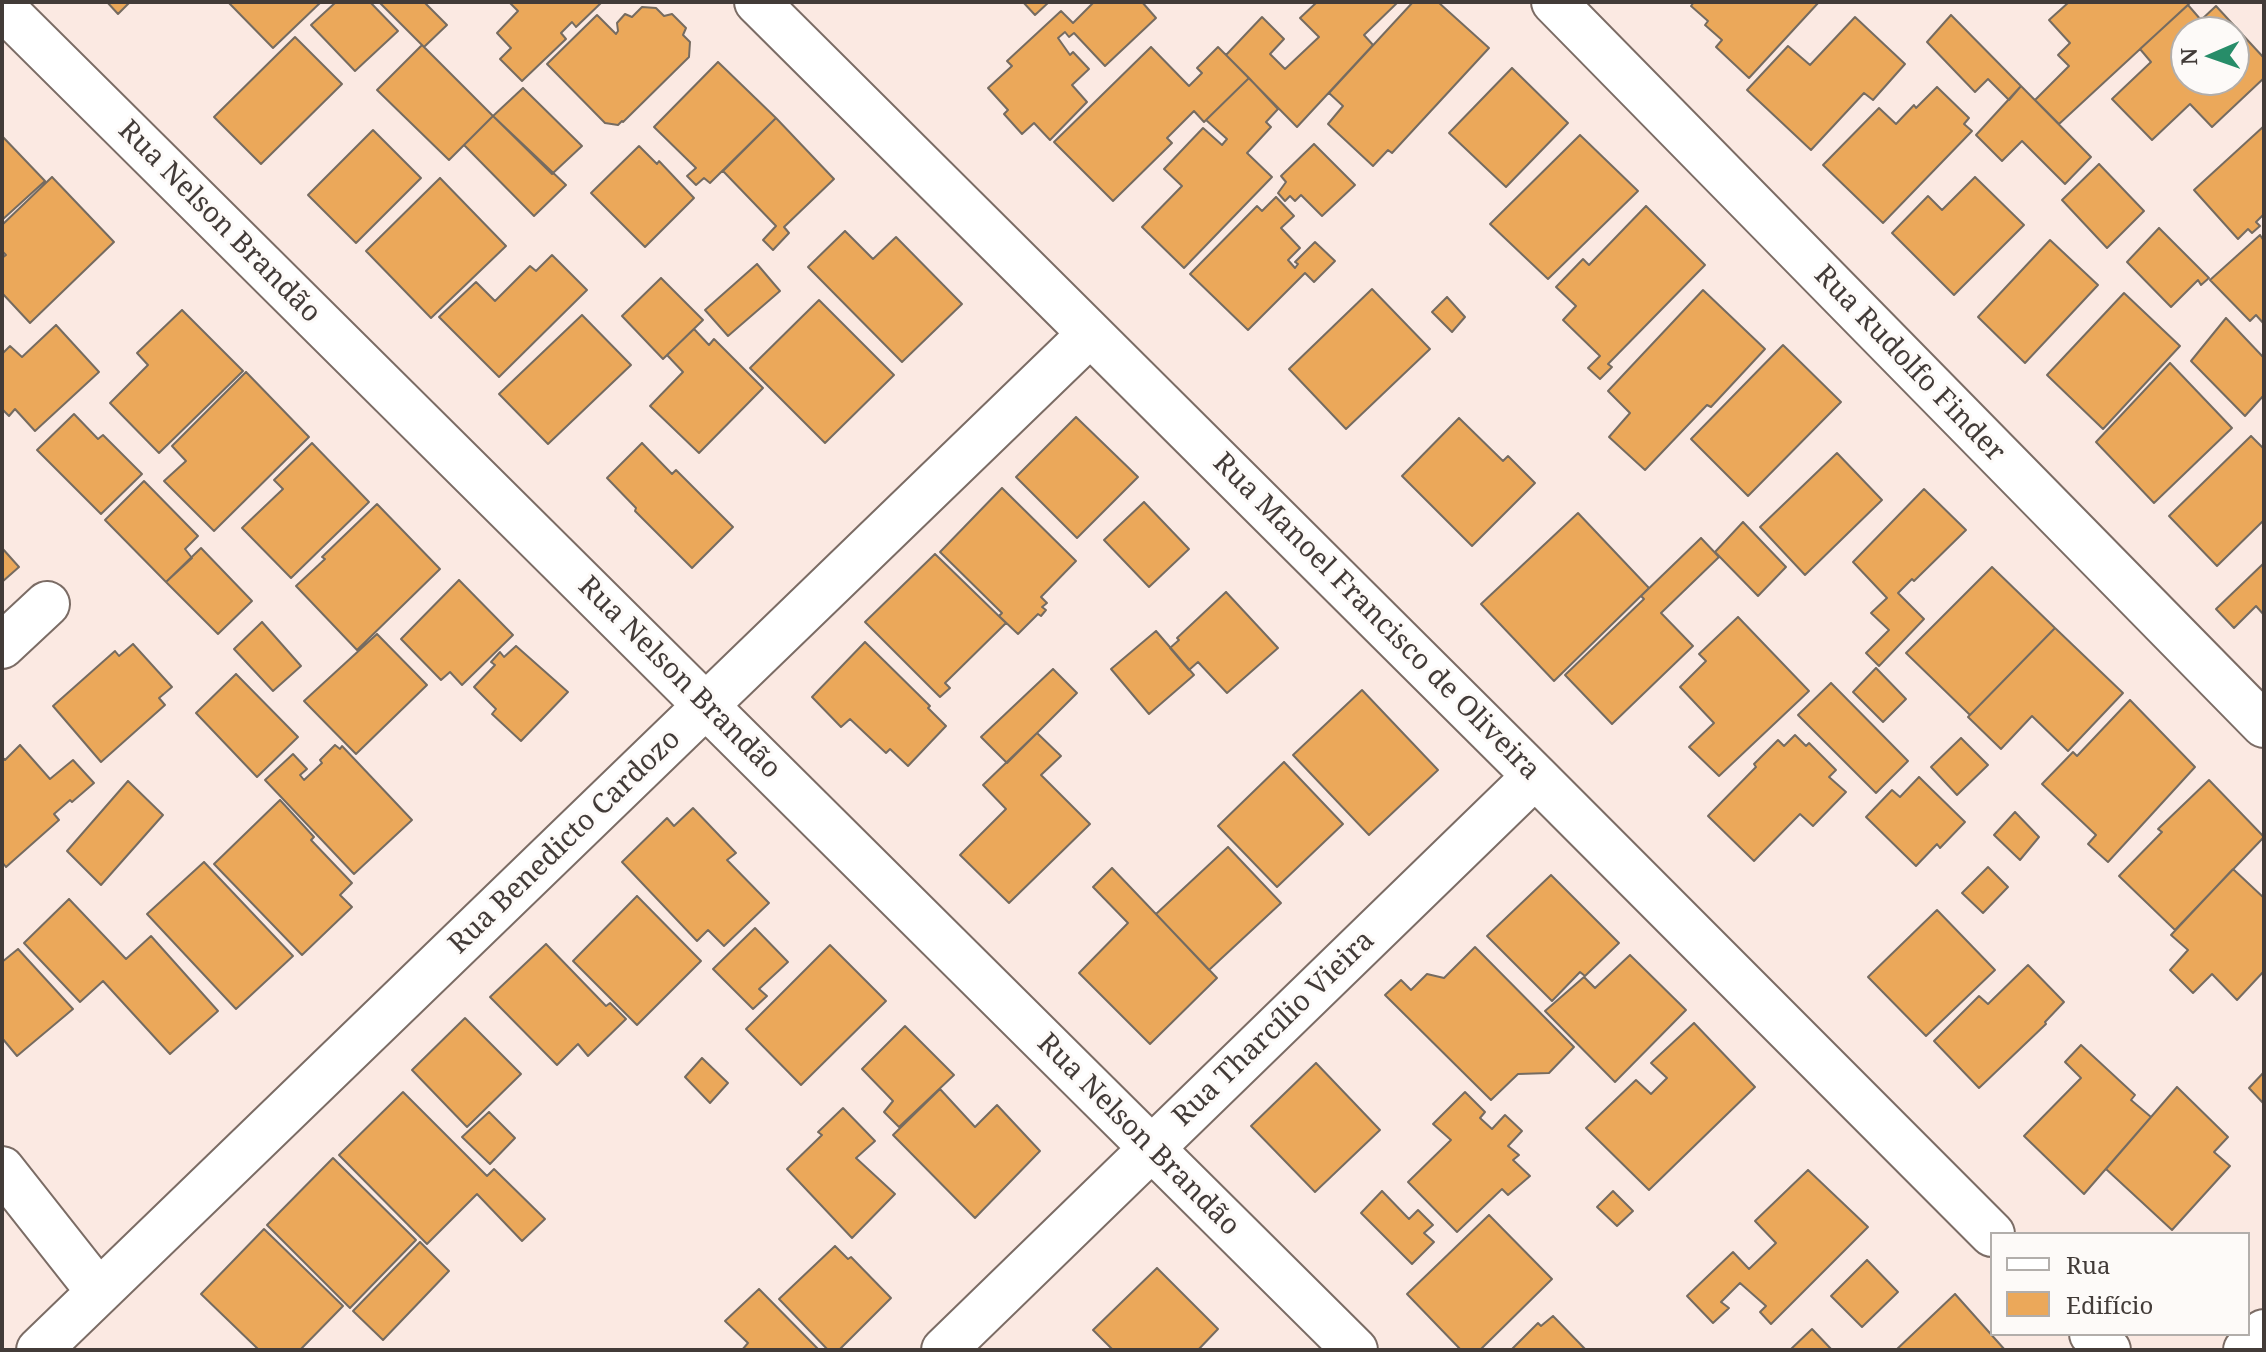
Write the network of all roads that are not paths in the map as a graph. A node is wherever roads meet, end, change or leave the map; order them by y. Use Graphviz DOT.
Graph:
graph roads {
  1 [pos="757,2"];
  2 [pos="1554,2"];
  3 [pos="2,7"];
  4 [pos="1090,334"];
  5 [pos="47,604"];
  6 [pos="2,646"];
  7 [pos="706,705"];
  8 [pos="2264,725"];
  9 [pos="1535,776"];
  10 [pos="1151,1149"];
  11 [pos="2,1169"];
  12 [pos="1990,1232"];
  13 [pos="99,1292"];
  14 [pos="2264,1332"];
  15 [pos="39,1350"];
  16 [pos="944,1350"];
  17 [pos="1355,1350"];
  18 [pos="2246,1350"];
  1 -- 4 [label="street, Rua Manoel Francisco de Oliveira"];
  2 -- 8 [label="street, Rua Rudolfo Finder"];
  3 -- 7 [label="street, Rua Nelson Brandão"];
  4 -- 7 [label="street, Rua Benedicto Cardozo"];
  4 -- 9 [label="street, Rua Manoel Francisco de Oliveira"];
  5 -- 6 [label="street"];
  7 -- 10 [label="street, Rua Nelson Brandão"];
  7 -- 13 [label="street, Rua Benedicto Cardozo"];
  9 -- 10 [label="street, Rua Tharcílio Vieira"];
  9 -- 12 [label="street, Rua Manoel Francisco de Oliveira"];
  10 -- 16 [label="street, Rua Tharcílio Vieira"];
  10 -- 17 [label="street, Rua Nelson Brandão"];
  11 -- 13 [label="street"];
  13 -- 15 [label="street, Rua Benedicto Cardozo"];
  14 -- 18 [label="street"];
}
